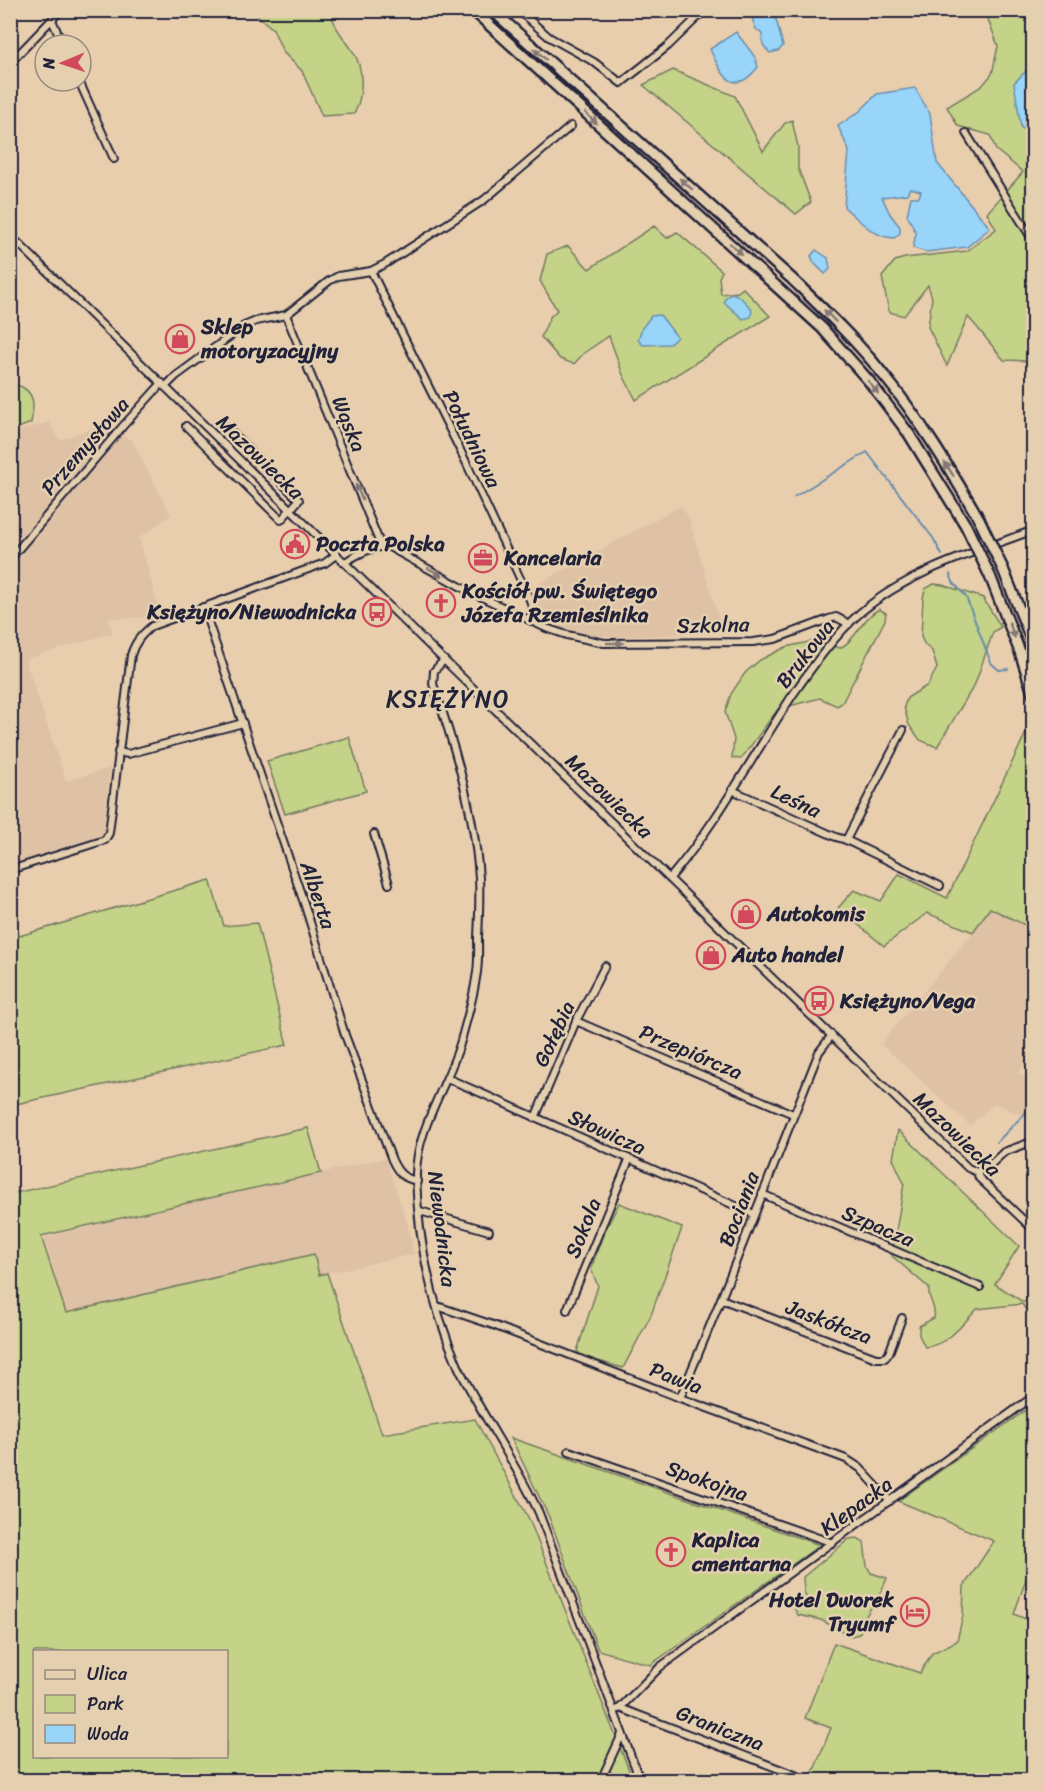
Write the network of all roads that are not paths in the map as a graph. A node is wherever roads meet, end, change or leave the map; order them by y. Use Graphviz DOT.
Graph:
graph roads {
  1 [pos="61,10"];
  2 [pos="473,10"];
  3 [pos="492,10"];
  4 [pos="518,10"];
  5 [pos="705,10"];
  6 [pos="52,20"];
  7 [pos="58,33"];
  8 [pos="10,63"];
  9 [pos="85,93"];
  10 [pos="571,126"];
  11 [pos="966,133"];
  12 [pos="114,159"];
  13 [pos="10,235"];
  14 [pos="1034,242"];
  15 [pos="371,271"];
  16 [pos="286,315"];
  17 [pos="163,385"];
  18 [pos="224,424"];
  19 [pos="186,426"];
  20 [pos="292,510"];
  21 [pos="1034,530"];
  22 [pos="381,546"];
  23 [pos="337,554"];
  24 [pos="10,559"];
  25 [pos="345,562"];
  26 [pos="203,607"];
  27 [pos="537,624"];
  28 [pos="849,624"];
  29 [pos="1034,646"];
  30 [pos="444,660"];
  31 [pos="1034,696"];
  32 [pos="243,723"];
  33 [pos="903,730"];
  34 [pos="118,752"];
  35 [pos="732,790"];
  36 [pos="374,834"];
  37 [pos="846,840"];
  38 [pos="10,870"];
  39 [pos="670,878"];
  40 [pos="389,884"];
  41 [pos="940,886"];
  42 [pos="605,966"];
  43 [pos="576,1021"];
  44 [pos="832,1035"];
  45 [pos="447,1078"];
  46 [pos="793,1114"];
  47 [pos="535,1118"];
  48 [pos="1033,1142"];
  49 [pos="629,1160"];
  50 [pos="976,1172"];
  51 [pos="417,1181"];
  52 [pos="762,1194"];
  53 [pos="420,1211"];
  54 [pos="754,1214"];
  55 [pos="1034,1230"];
  56 [pos="489,1231"];
  57 [pos="980,1287"];
  58 [pos="721,1299"];
  59 [pos="437,1306"];
  60 [pos="567,1310"];
  61 [pos="902,1318"];
  62 [pos="1034,1396"];
  63 [pos="680,1398"];
  64 [pos="569,1451"];
  65 [pos="890,1501"];
  66 [pos="833,1543"];
  67 [pos="617,1709"];
  68 [pos="622,1734"];
  69 [pos="601,1780"];
  70 [pos="640,1780"];
  71 [pos="808,1780"];
  1 -- 6 [label="street"];
  2 -- 31 [label="main road, one-way, bridge"];
  29 -- 3 [label="main road, one-way, bridge"];
  4 -- 5 [label="street"];
  6 -- 7 [label="street"];
  6 -- 8 [label="street"];
  9 -- 12 [label="street"];
  10 -- 15 [label="street"];
  11 -- 14 [label="street"];
  13 -- 17 [label="street, Mazowiecka"];
  15 -- 16 [label="street"];
  15 -- 27 [label="street, Południowa"];
  16 -- 17 [label="street, Przemysłowa"];
  22 -- 16 [label="street, Wąska, one-way"];
  17 -- 20 [label="street, Mazowiecka"];
  17 -- 24 [label="street, Przemysłowa"];
  18 -- 20 [label="street"];
  19 -- 20 [label="street"];
  20 -- 23 [label="street, Mazowiecka"];
  21 -- 28 [label="street, Brukowa"];
  22 -- 25 [label="street"];
  22 -- 27 [label="street, Szkolna, one-way"];
  23 -- 25 [label="street, Mazowiecka"];
  23 -- 26 [label="street"];
  25 -- 30 [label="street, Mazowiecka"];
  26 -- 32 [label="street, Alberta"];
  26 -- 34 [label="street"];
  27 -- 28 [label="street, Szkolna, one-way"];
  28 -- 35 [label="street, Brukowa"];
  30 -- 39 [label="street, Mazowiecka"];
  30 -- 45 [label="street, Niewodnicka"];
  32 -- 34 [label="street"];
  32 -- 51 [label="street, Alberta"];
  33 -- 37 [label="street"];
  34 -- 38 [label="street"];
  35 -- 37 [label="street, Leśna"];
  35 -- 39 [label="street, Brukowa"];
  36 -- 40 [label="street"];
  37 -- 41 [label="street, Leśna"];
  39 -- 44 [label="street, Mazowiecka"];
  42 -- 43 [label="street, Gołębia"];
  43 -- 46 [label="street, Przepiórcza"];
  43 -- 47 [label="street, Gołębia"];
  44 -- 46 [label="street, Bociania"];
  44 -- 50 [label="street, Mazowiecka"];
  45 -- 47 [label="street, Słowicza"];
  45 -- 51 [label="street, Niewodnicka"];
  46 -- 52 [label="street, Bociania"];
  47 -- 49 [label="street, Słowicza"];
  48 -- 50 [label="street"];
  49 -- 54 [label="street, Słowicza"];
  49 -- 60 [label="street, Sokola"];
  50 -- 55 [label="street, Mazowiecka"];
  51 -- 53 [label="street, Niewodnicka"];
  52 -- 54 [label="street, Bociania"];
  52 -- 57 [label="street, Szpacza"];
  53 -- 56 [label="street"];
  53 -- 59 [label="street, Niewodnicka"];
  54 -- 58 [label="street, Bociania"];
  58 -- 61 [label="street, Jaskółcza"];
  58 -- 63 [label="street, Bociania"];
  59 -- 63 [label="street, Pawia"];
  59 -- 67 [label="street, Niewodnicka"];
  62 -- 65 [label="street, Klepacka"];
  63 -- 65 [label="street, Pawia"];
  64 -- 66 [label="street, Spokojna"];
  65 -- 66 [label="street, Klepacka"];
  66 -- 67 [label="street, Klepacka"];
  67 -- 68 [label="street, Niewodnicka"];
  67 -- 71 [label="street, Graniczna"];
  68 -- 69 [label="street"];
  68 -- 70 [label="street, Niewodnicka"];
}
